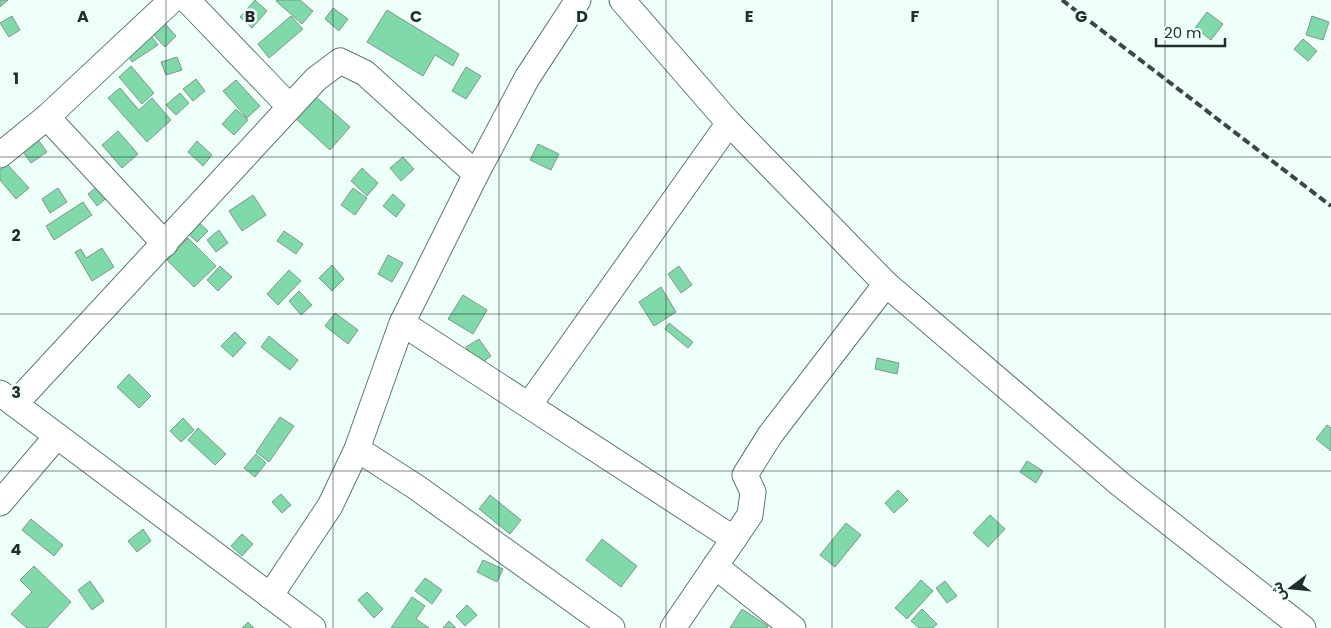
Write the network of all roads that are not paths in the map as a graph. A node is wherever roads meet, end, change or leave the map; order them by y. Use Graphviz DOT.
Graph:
graph roads {
  1 [pos="172,0"];
  2 [pos="187,0"];
  3 [pos="578,0"];
  4 [pos="622,0"];
  5 [pos="290,107"];
  6 [pos="47,117"];
  7 [pos="729,123"];
  8 [pos="0,155"];
  9 [pos="476,174"];
  10 [pos="165,244"];
  11 [pos="886,284"];
  12 [pos="402,323"];
  13 [pos="8,398"];
  14 [pos="529,405"];
  15 [pos="57,436"];
  16 [pos="357,449"];
  17 [pos="0,503"];
  18 [pos="734,539"];
  19 [pos="715,566"];
  20 [pos="270,596"];
  21 [pos="313,628"];
  22 [pos="612,628"];
  23 [pos="673,628"];
  24 [pos="794,628"];
  25 [pos="1303,628"];
  1 -- 6 [label="street"];
  2 -- 5 [label="street"];
  3 -- 9 [label="street"];
  4 -- 7 [label="street"];
  5 -- 9 [label="street"];
  5 -- 10 [label="street"];
  6 -- 8 [label="street"];
  6 -- 10 [label="street"];
  7 -- 11 [label="street"];
  7 -- 14 [label="street"];
  9 -- 12 [label="street"];
  10 -- 13 [label="street"];
  11 -- 18 [label="street"];
  11 -- 25 [label="street"];
  12 -- 14 [label="street"];
  12 -- 16 [label="street"];
  13 -- 15 [label="street"];
  14 -- 18 [label="street"];
  15 -- 17 [label="street"];
  15 -- 20 [label="street"];
  16 -- 20 [label="street"];
  16 -- 22 [label="street"];
  18 -- 19 [label="street"];
  19 -- 23 [label="street"];
  19 -- 24 [label="street"];
  20 -- 21 [label="street"];
}
